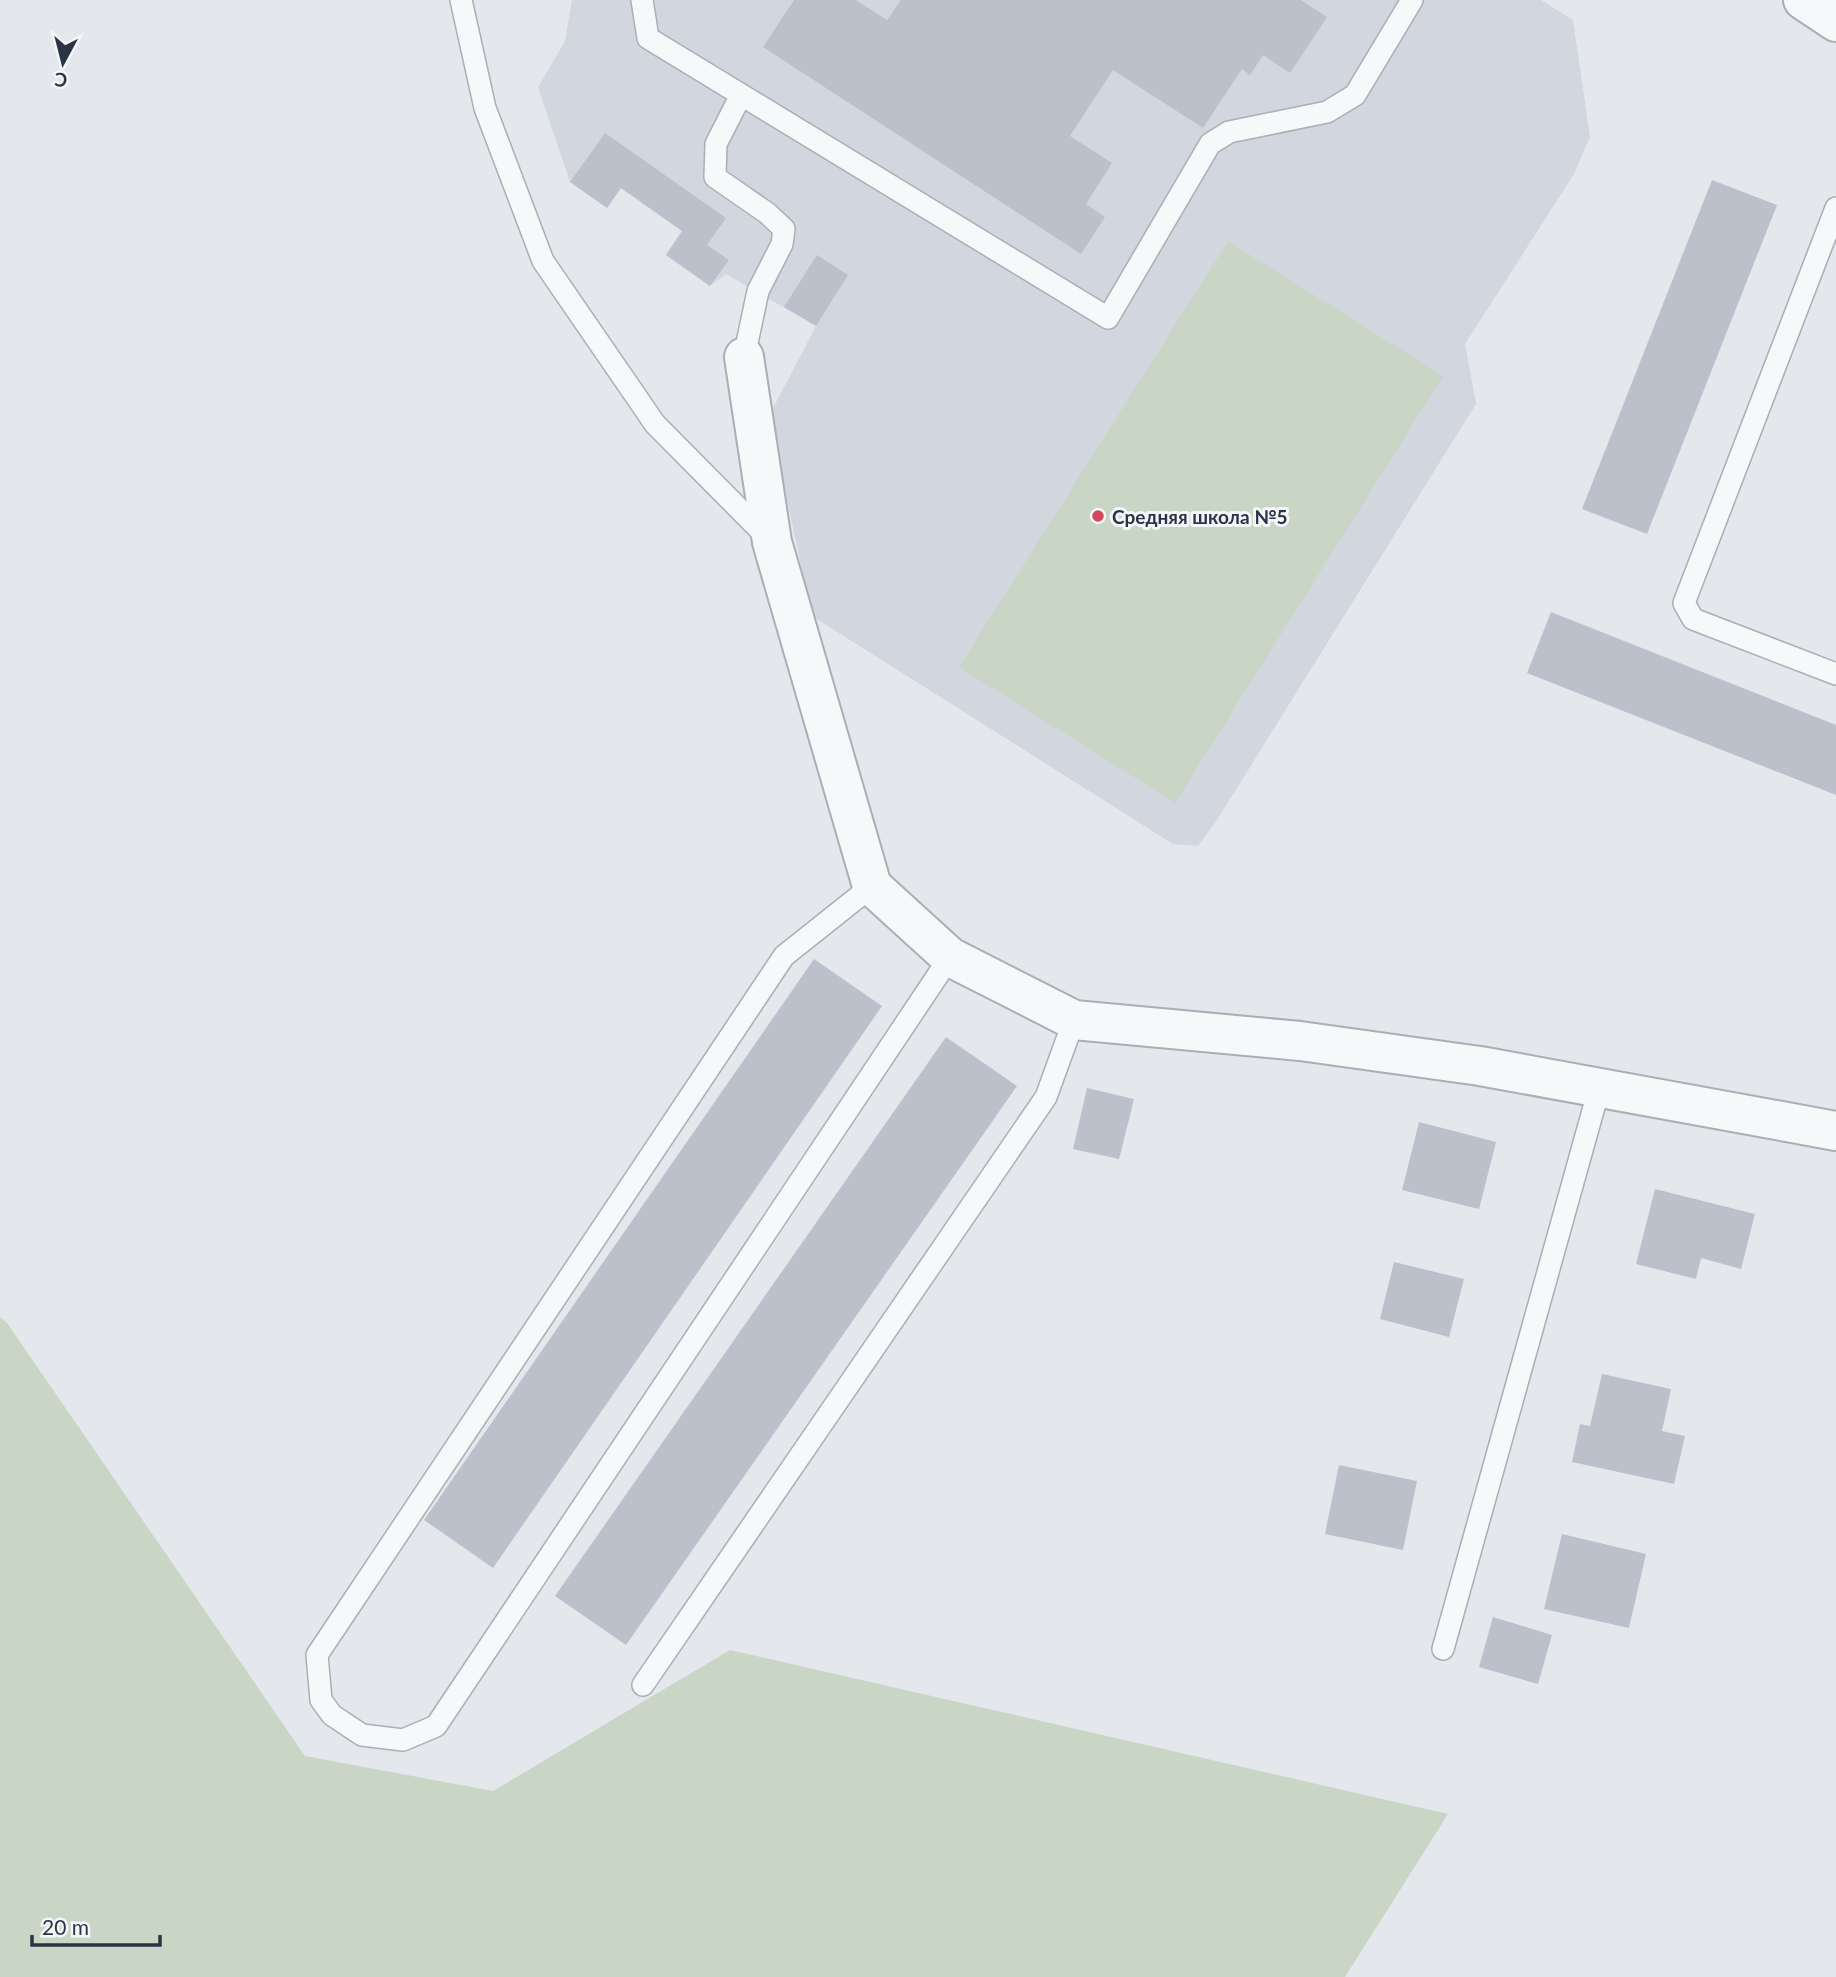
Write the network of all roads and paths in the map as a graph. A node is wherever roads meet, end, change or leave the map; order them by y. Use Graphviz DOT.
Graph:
graph roads {
  1 [pos="461,0"];
  2 [pos="642,0"];
  3 [pos="1412,0"];
  4 [pos="1803,0"];
  5 [pos="1836,22"];
  6 [pos="741,95"];
  7 [pos="1836,208"];
  8 [pos="744,357"];
  9 [pos="772,542"];
  10 [pos="1836,674"];
  11 [pos="872,886"];
  12 [pos="950,957"];
  13 [pos="1074,1020"];
  14 [pos="1599,1089"];
  15 [pos="1836,1132"];
  16 [pos="1443,1649"];
  17 [pos="643,1685"];
  1 -- 9 [label="lane"];
  2 -- 6 [label="lane"];
  3 -- 6 [label="lane"];
  4 -- 5 [label="street"];
  6 -- 8 [label="lane"];
  7 -- 10 [label="lane"];
  8 -- 9 [label="street"];
  9 -- 11 [label="street"];
  11 -- 12 [label="street"];
  11 -- 12 [label="lane"];
  12 -- 13 [label="street"];
  13 -- 14 [label="street"];
  13 -- 17 [label="lane"];
  14 -- 15 [label="street"];
  14 -- 16 [label="lane"];
}
